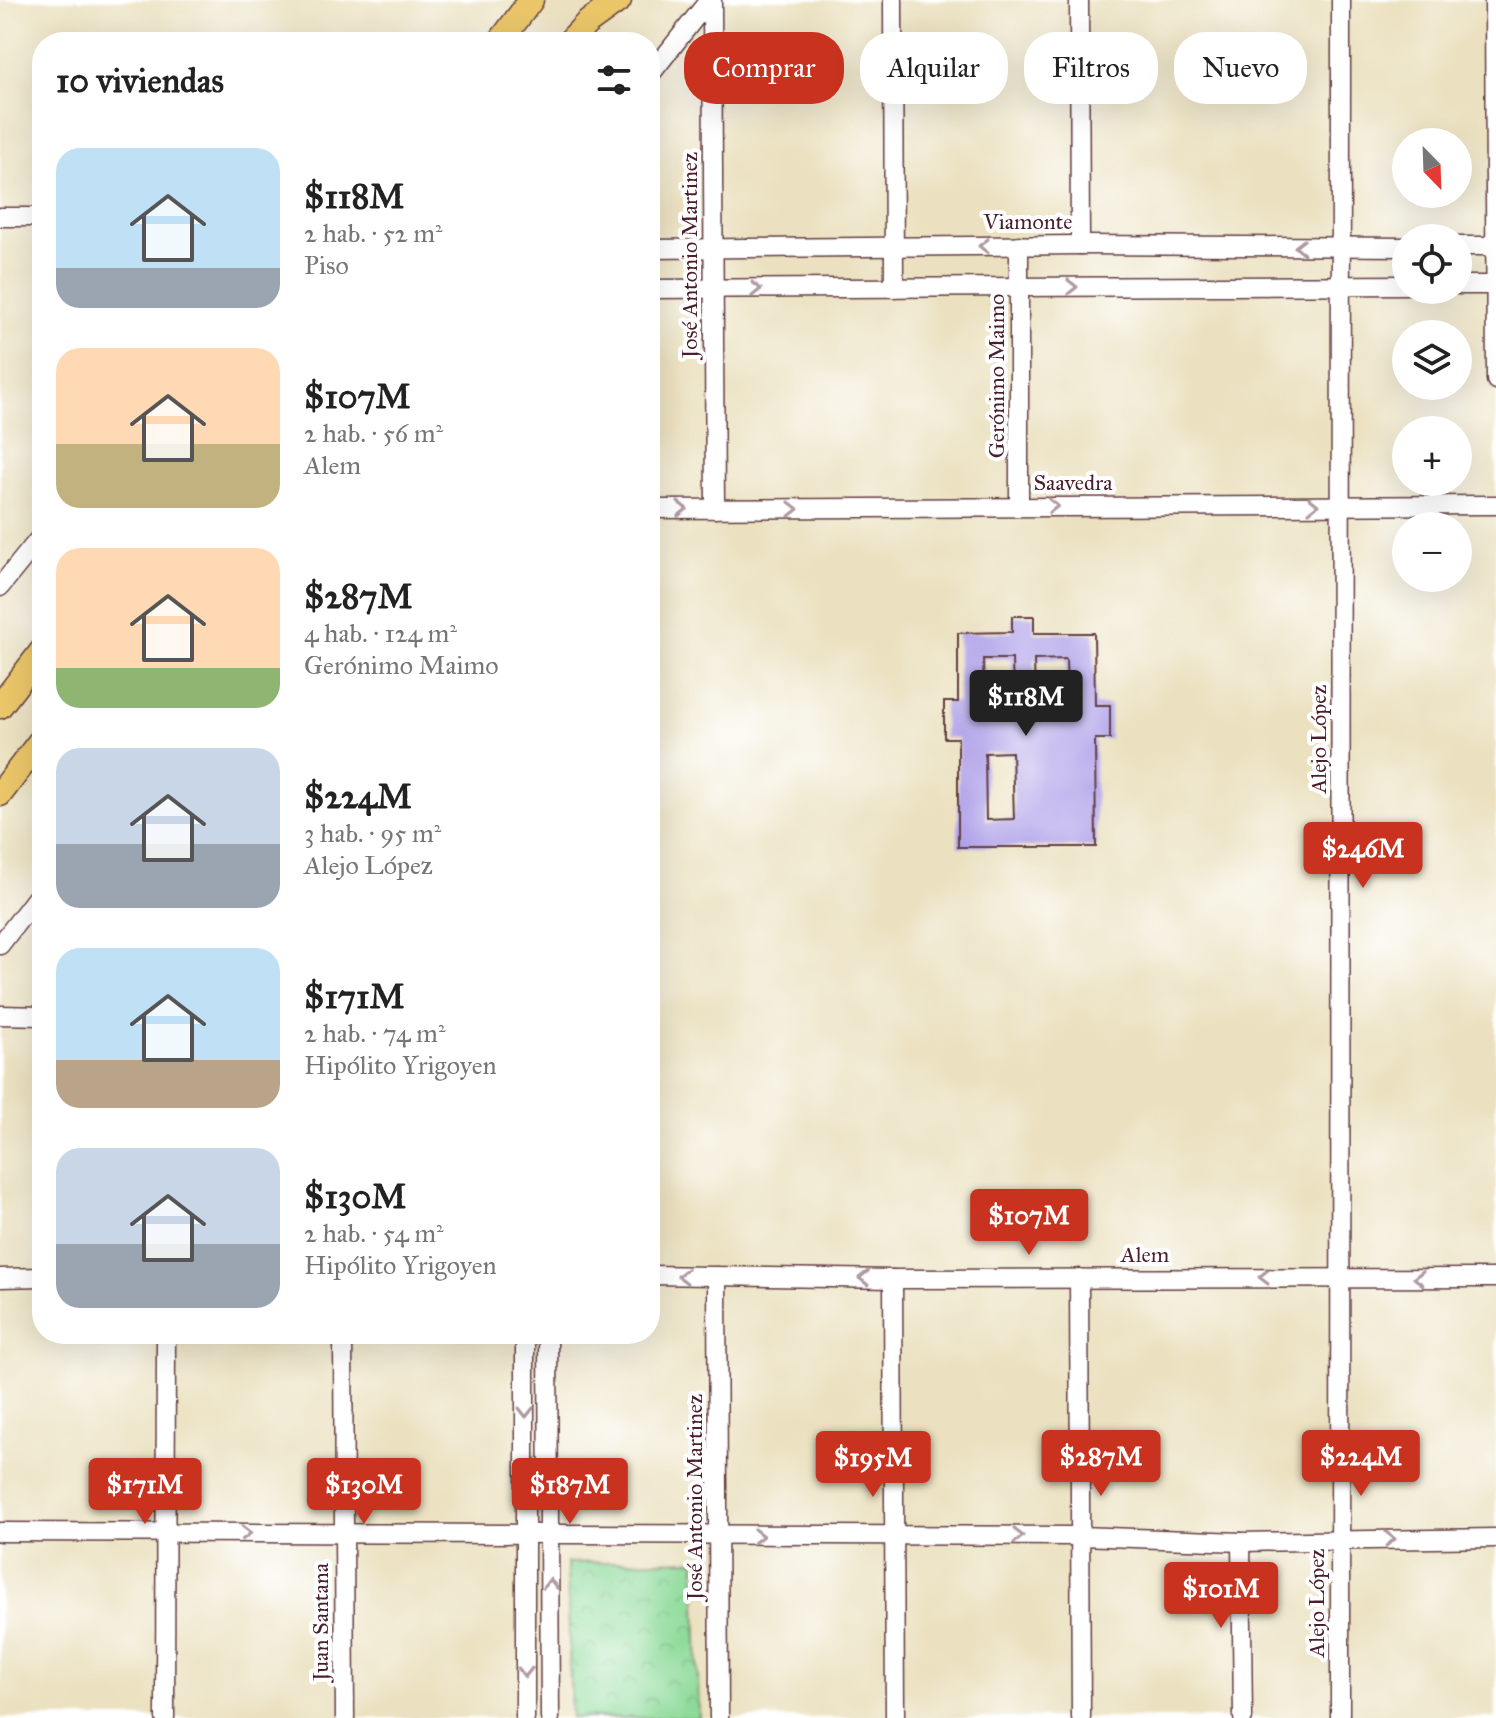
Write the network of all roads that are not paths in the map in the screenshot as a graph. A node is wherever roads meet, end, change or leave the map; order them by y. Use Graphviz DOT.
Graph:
graph roads {
  1 [pos="531,0"];
  2 [pos="619,0"];
  3 [pos="711,0"];
  4 [pos="893,0"];
  5 [pos="1079,0"];
  6 [pos="1341,0"];
  7 [pos="1494,0"];
  8 [pos="507,32"];
  9 [pos="578,32"];
  10 [pos="660,63"];
  11 [pos="0,217"];
  12 [pos="32,217"];
  13 [pos="1019,245"];
  14 [pos="1080,245"];
  15 [pos="893,246"];
  16 [pos="1472,246"];
  17 [pos="1495,246"];
  18 [pos="713,247"];
  19 [pos="1392,247"];
  20 [pos="1342,248"];
  21 [pos="660,249"];
  22 [pos="1392,285"];
  23 [pos="1472,285"];
  24 [pos="1496,285"];
  25 [pos="1342,286"];
  26 [pos="1020,287"];
  27 [pos="894,288"];
  28 [pos="660,289"];
  29 [pos="713,289"];
  30 [pos="1496,380"];
  31 [pos="1343,505"];
  32 [pos="1496,505"];
  33 [pos="1019,506"];
  34 [pos="660,509"];
  35 [pos="715,509"];
  36 [pos="32,547"];
  37 [pos="0,587"];
  38 [pos="32,660"];
  39 [pos="8,680"];
  40 [pos="0,706"];
  41 [pos="32,752"];
  42 [pos="0,794"];
  43 [pos="32,903"];
  44 [pos="0,945"];
  45 [pos="0,1015"];
  46 [pos="32,1016"];
  47 [pos="660,1275"];
  48 [pos="717,1276"];
  49 [pos="32,1277"];
  50 [pos="1342,1277"];
  51 [pos="0,1278"];
  52 [pos="1079,1278"];
  53 [pos="1496,1278"];
  54 [pos="893,1279"];
  55 [pos="166,1344"];
  56 [pos="343,1344"];
  57 [pos="525,1344"];
  58 [pos="548,1344"];
  59 [pos="0,1532"];
  60 [pos="344,1533"];
  61 [pos="166,1534"];
  62 [pos="549,1534"];
  63 [pos="526,1535"];
  64 [pos="719,1536"];
  65 [pos="895,1536"];
  66 [pos="1081,1536"];
  67 [pos="1496,1538"];
  68 [pos="1340,1539"];
  69 [pos="1241,1542"];
  70 [pos="165,1718"];
  71 [pos="345,1718"];
  72 [pos="525,1718"];
  73 [pos="550,1718"];
  74 [pos="719,1718"];
  75 [pos="895,1718"];
  76 [pos="1081,1718"];
  77 [pos="1243,1718"];
  78 [pos="1340,1718"];
  1 -- 8 [label="main road"];
  2 -- 9 [label="main road"];
  3 -- 10 [label="street"];
  3 -- 18 [label="street, José Antonio Martinez"];
  4 -- 15 [label="street"];
  5 -- 14 [label="street"];
  6 -- 20 [label="street, Alejo López"];
  7 -- 17 [label="street"];
  11 -- 12 [label="street"];
  13 -- 14 [label="street, Viamonte"];
  13 -- 15 [label="street, Viamonte, one-way"];
  13 -- 26 [label="street, Gerónimo Maimo"];
  20 -- 14 [label="street, Viamonte, one-way"];
  15 -- 18 [label="street, Viamonte"];
  15 -- 27 [label="street"];
  16 -- 17 [label="street"];
  17 -- 24 [label="street"];
  18 -- 21 [label="street, Viamonte"];
  18 -- 29 [label="street, José Antonio Martinez"];
  19 -- 20 [label="street, Viamonte"];
  20 -- 25 [label="street, Alejo López"];
  22 -- 25 [label="street"];
  23 -- 24 [label="street"];
  24 -- 30 [label="street"];
  26 -- 25 [label="street, one-way"];
  25 -- 31 [label="street, Alejo López"];
  26 -- 27 [label="street"];
  26 -- 33 [label="street, Gerónimo Maimo"];
  29 -- 27 [label="street, one-way"];
  28 -- 29 [label="street"];
  29 -- 35 [label="street, José Antonio Martinez"];
  31 -- 32 [label="street, Saavedra"];
  33 -- 31 [label="street, Saavedra, one-way"];
  31 -- 50 [label="street, Alejo López"];
  35 -- 33 [label="street, Saavedra, one-way"];
  34 -- 35 [label="street, Saavedra, one-way"];
  36 -- 37 [label="street"];
  38 -- 39 [label="main road"];
  39 -- 40 [label="main road"];
  41 -- 42 [label="main road"];
  43 -- 44 [label="street"];
  45 -- 46 [label="street"];
  48 -- 47 [label="street, Alem, one-way"];
  54 -- 48 [label="street, Alem, one-way"];
  48 -- 64 [label="street, José Antonio Martinez"];
  49 -- 51 [label="street"];
  50 -- 52 [label="street, Alem, one-way"];
  53 -- 50 [label="street, Alem, one-way"];
  50 -- 68 [label="street, Alejo López"];
  52 -- 54 [label="street, Alem"];
  52 -- 66 [label="street"];
  54 -- 65 [label="street"];
  55 -- 61 [label="street"];
  56 -- 60 [label="street, Juan Santana"];
  57 -- 63 [label="street, one-way"];
  58 -- 62 [label="street"];
  59 -- 61 [label="street"];
  61 -- 60 [label="street, one-way"];
  60 -- 63 [label="street"];
  60 -- 71 [label="street, Juan Santana"];
  61 -- 70 [label="street"];
  62 -- 63 [label="street"];
  62 -- 64 [label="street"];
  73 -- 62 [label="street, one-way"];
  63 -- 72 [label="street, one-way"];
  64 -- 65 [label="street, one-way"];
  64 -- 74 [label="street, José Antonio Martinez"];
  65 -- 66 [label="street, one-way"];
  65 -- 75 [label="street"];
  66 -- 69 [label="street"];
  66 -- 76 [label="street"];
  68 -- 67 [label="street, one-way"];
  68 -- 69 [label="street"];
  68 -- 78 [label="street, Alejo López"];
  69 -- 77 [label="street"];
}
